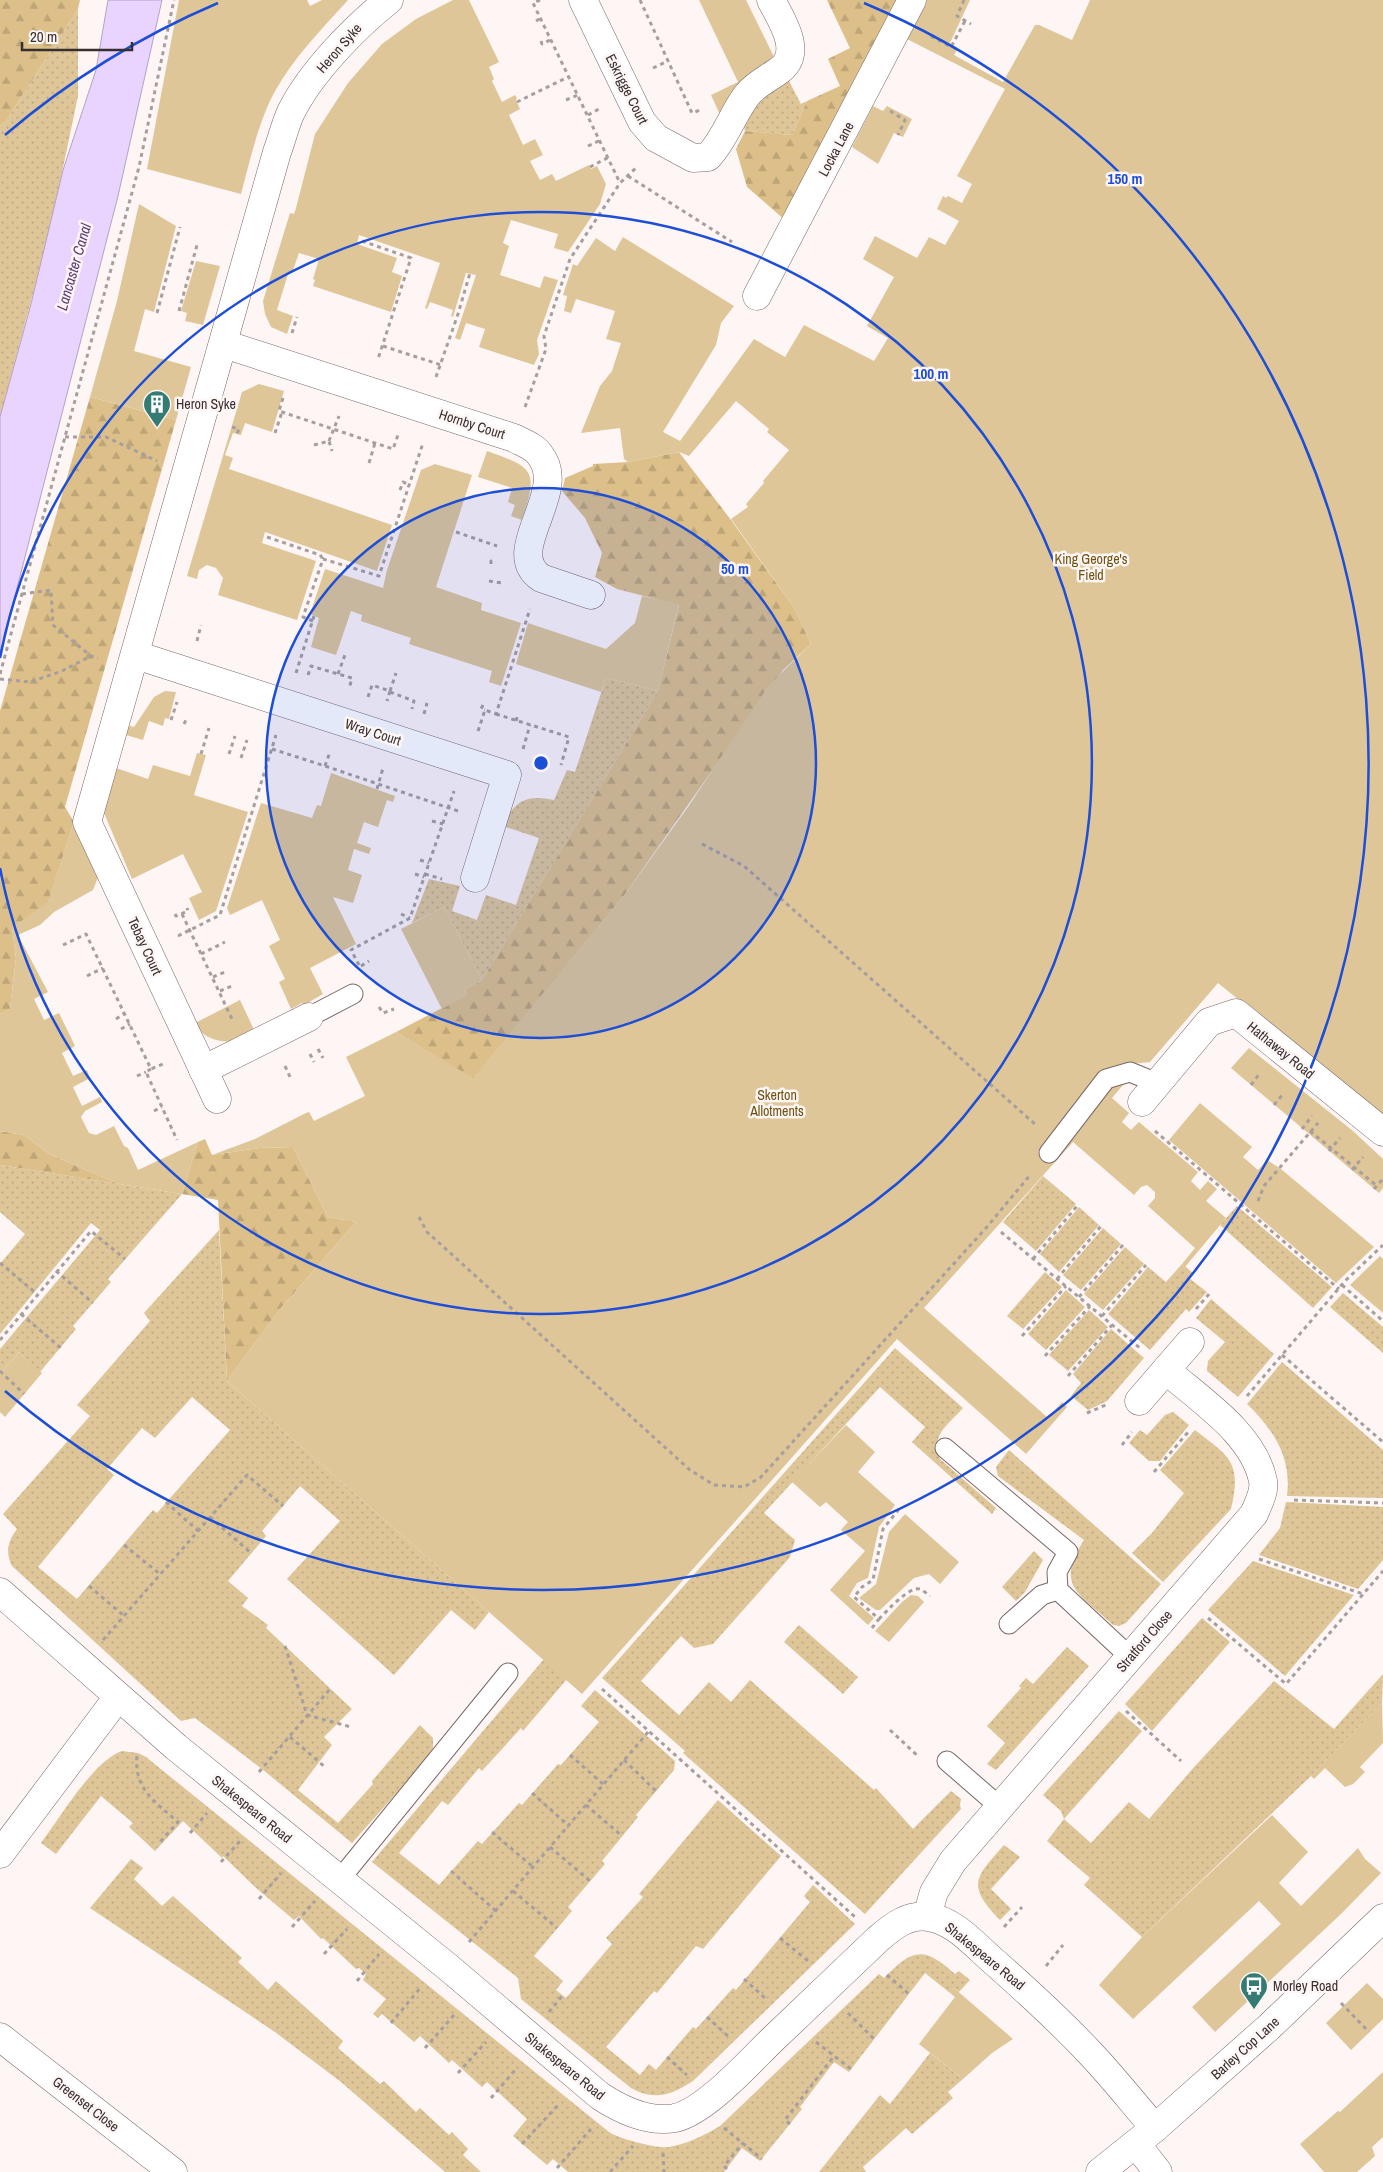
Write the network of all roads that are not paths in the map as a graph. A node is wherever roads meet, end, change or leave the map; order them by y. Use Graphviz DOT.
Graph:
graph roads {
  1 [pos="389,0"];
  2 [pos="583,0"];
  3 [pos="771,0"];
  4 [pos="907,10"];
  5 [pos="756,296"];
  6 [pos="224,344"];
  7 [pos="591,595"];
  8 [pos="136,655"];
  9 [pos="87,822"];
  10 [pos="475,878"];
  11 [pos="353,994"];
  12 [pos="309,1017"];
  13 [pos="198,1060"];
  14 [pos="1150,1093"];
  15 [pos="217,1099"];
  16 [pos="1383,1132"];
  17 [pos="1049,1153"];
  18 [pos="1190,1342"];
  19 [pos="1166,1370"];
  20 [pos="1127,1401"];
  21 [pos="945,1448"];
  22 [pos="1058,1590"];
  23 [pos="0,1592"];
  24 [pos="1009,1624"];
  25 [pos="1130,1657"];
  26 [pos="508,1673"];
  27 [pos="118,1697"];
  28 [pos="947,1760"];
  29 [pos="1000,1807"];
  30 [pos="0,1854"];
  31 [pos="340,1879"];
  32 [pos="927,1916"];
  33 [pos="1383,1918"];
  34 [pos="0,2037"];
  35 [pos="1145,2136"];
  36 [pos="172,2172"];
  37 [pos="1100,2172"];
  38 [pos="1158,2172"];
  1 -- 6 [label="street, Heron Syke"];
  2 -- 3 [label="street, Eskrigge Court"];
  4 -- 5 [label="street, Locka Lane"];
  6 -- 7 [label="street, Hornby Court"];
  6 -- 8 [label="street, Heron Syke"];
  8 -- 9 [label="street, Heron Syke"];
  8 -- 10 [label="street, Wray Court"];
  9 -- 13 [label="street, Tebay Court"];
  11 -- 12 [label="lane"];
  12 -- 13 [label="street"];
  13 -- 15 [label="street, Tebay Court"];
  14 -- 16 [label="street, Hathaway Road"];
  14 -- 17 [label="lane"];
  18 -- 19 [label="street"];
  19 -- 20 [label="street"];
  19 -- 25 [label="street, Stratford Close"];
  21 -- 22 [label="lane"];
  22 -- 24 [label="lane"];
  22 -- 25 [label="lane"];
  23 -- 27 [label="street, Shakespeare Road"];
  25 -- 29 [label="street, Stratford Close"];
  26 -- 31 [label="lane"];
  27 -- 30 [label="street"];
  27 -- 31 [label="street, Shakespeare Road"];
  28 -- 29 [label="lane"];
  29 -- 32 [label="street, Stratford Close"];
  31 -- 32 [label="street, Shakespeare Road"];
  32 -- 35 [label="street, Shakespeare Road"];
  33 -- 35 [label="street, Barley Cop Lane"];
  34 -- 36 [label="street, Greenset Close"];
  35 -- 37 [label="street, Barley Cop Lane"];
  35 -- 38 [label="street"];
}
